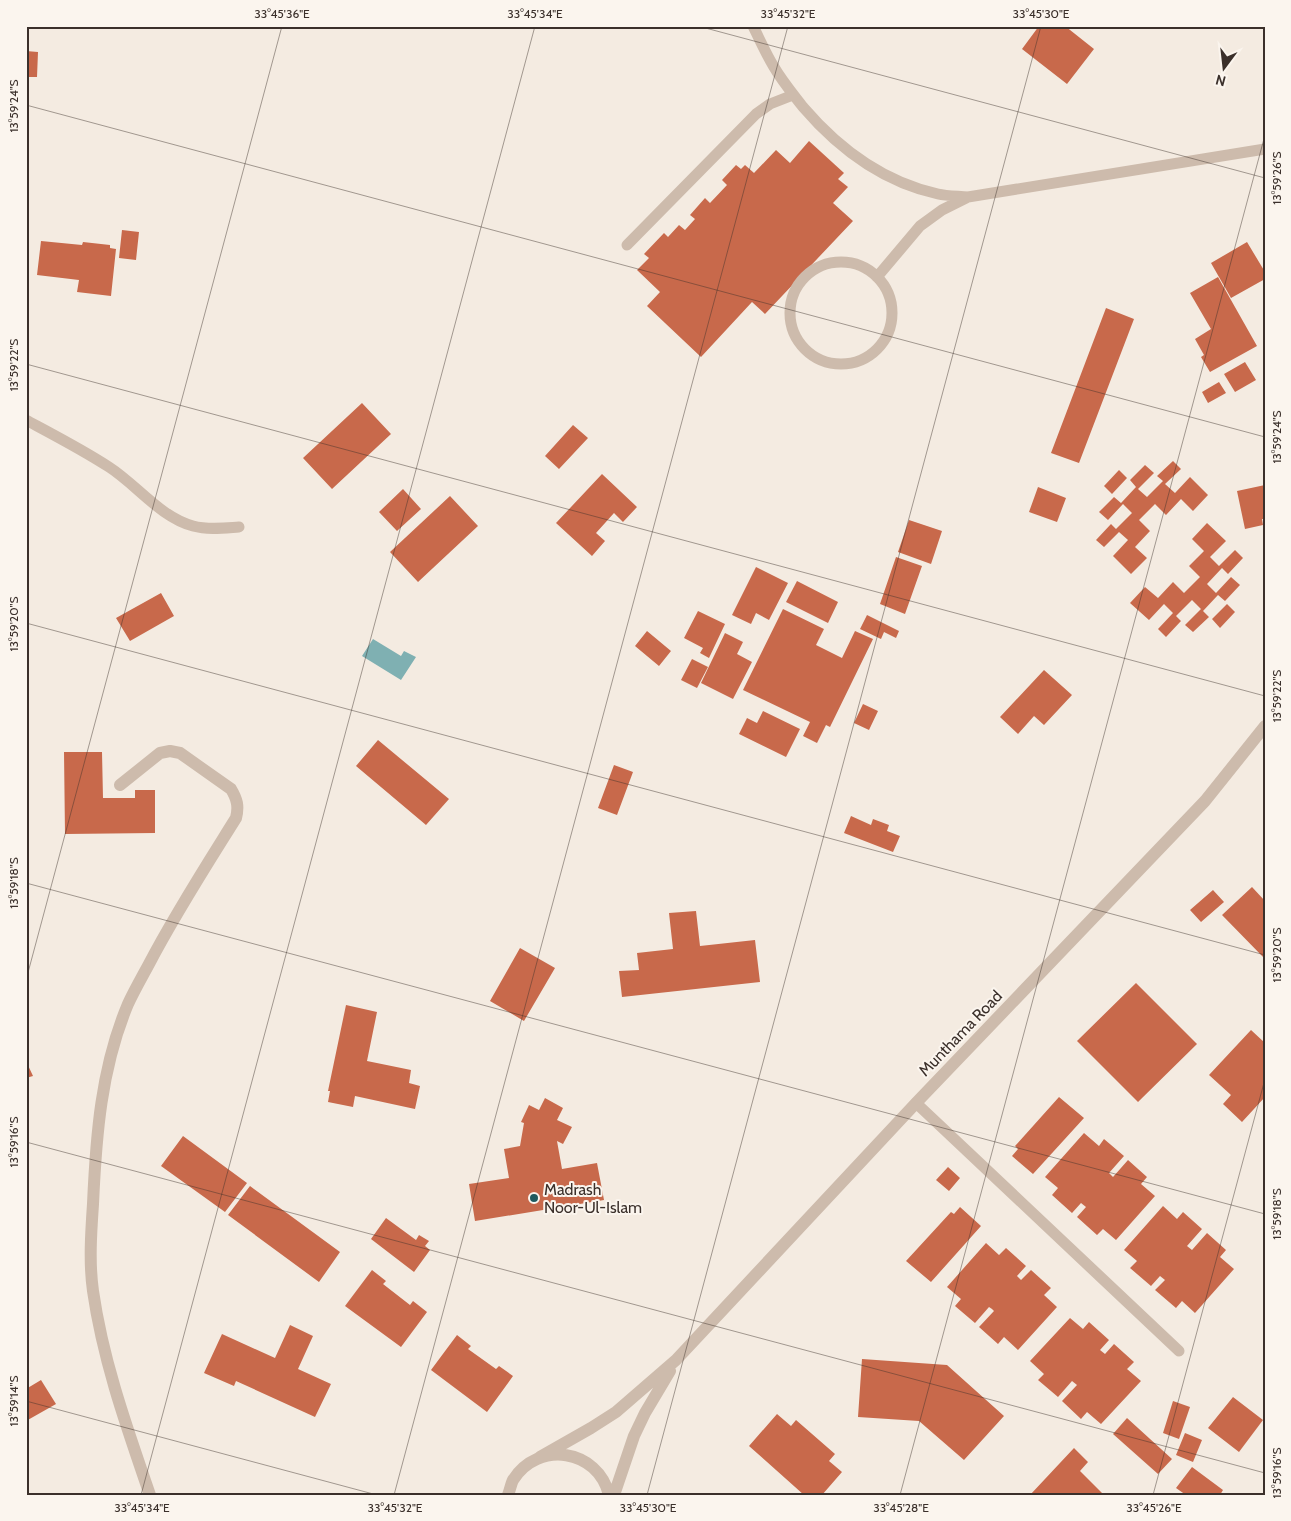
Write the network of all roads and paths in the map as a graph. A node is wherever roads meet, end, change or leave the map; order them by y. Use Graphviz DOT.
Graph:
graph roads {
  1 [pos="753,26"];
  2 [pos="793,95"];
  3 [pos="1265,149"];
  4 [pos="968,197"];
  5 [pos="627,245"];
  6 [pos="877,277"];
  7 [pos="26,420"];
  8 [pos="239,527"];
  9 [pos="1265,726"];
  10 [pos="120,785"];
  11 [pos="916,1103"];
  12 [pos="1179,1350"];
  13 [pos="676,1360"];
  14 [pos="540,1457"];
  15 [pos="513,1481"];
  16 [pos="150,1495"];
  17 [pos="496,1495"];
  18 [pos="508,1495"];
  19 [pos="609,1495"];
  20 [pos="614,1495"];
  1 -- 2 [label="lane"];
  2 -- 4 [label="lane"];
  2 -- 5 [label="lane"];
  3 -- 4 [label="lane"];
  4 -- 6 [label="lane"];
  6 -- 6 [label="lane"];
  7 -- 8 [label="lane"];
  9 -- 11 [label="street, Munthama Road"];
  10 -- 16 [label="street"];
  11 -- 12 [label="lane"];
  11 -- 13 [label="street, Munthama Road"];
  13 -- 14 [label="street"];
  13 -- 20 [label="street"];
  14 -- 15 [label="street"];
  14 -- 19 [label="street"];
  15 -- 17 [label="street"];
  15 -- 18 [label="street"];
}
